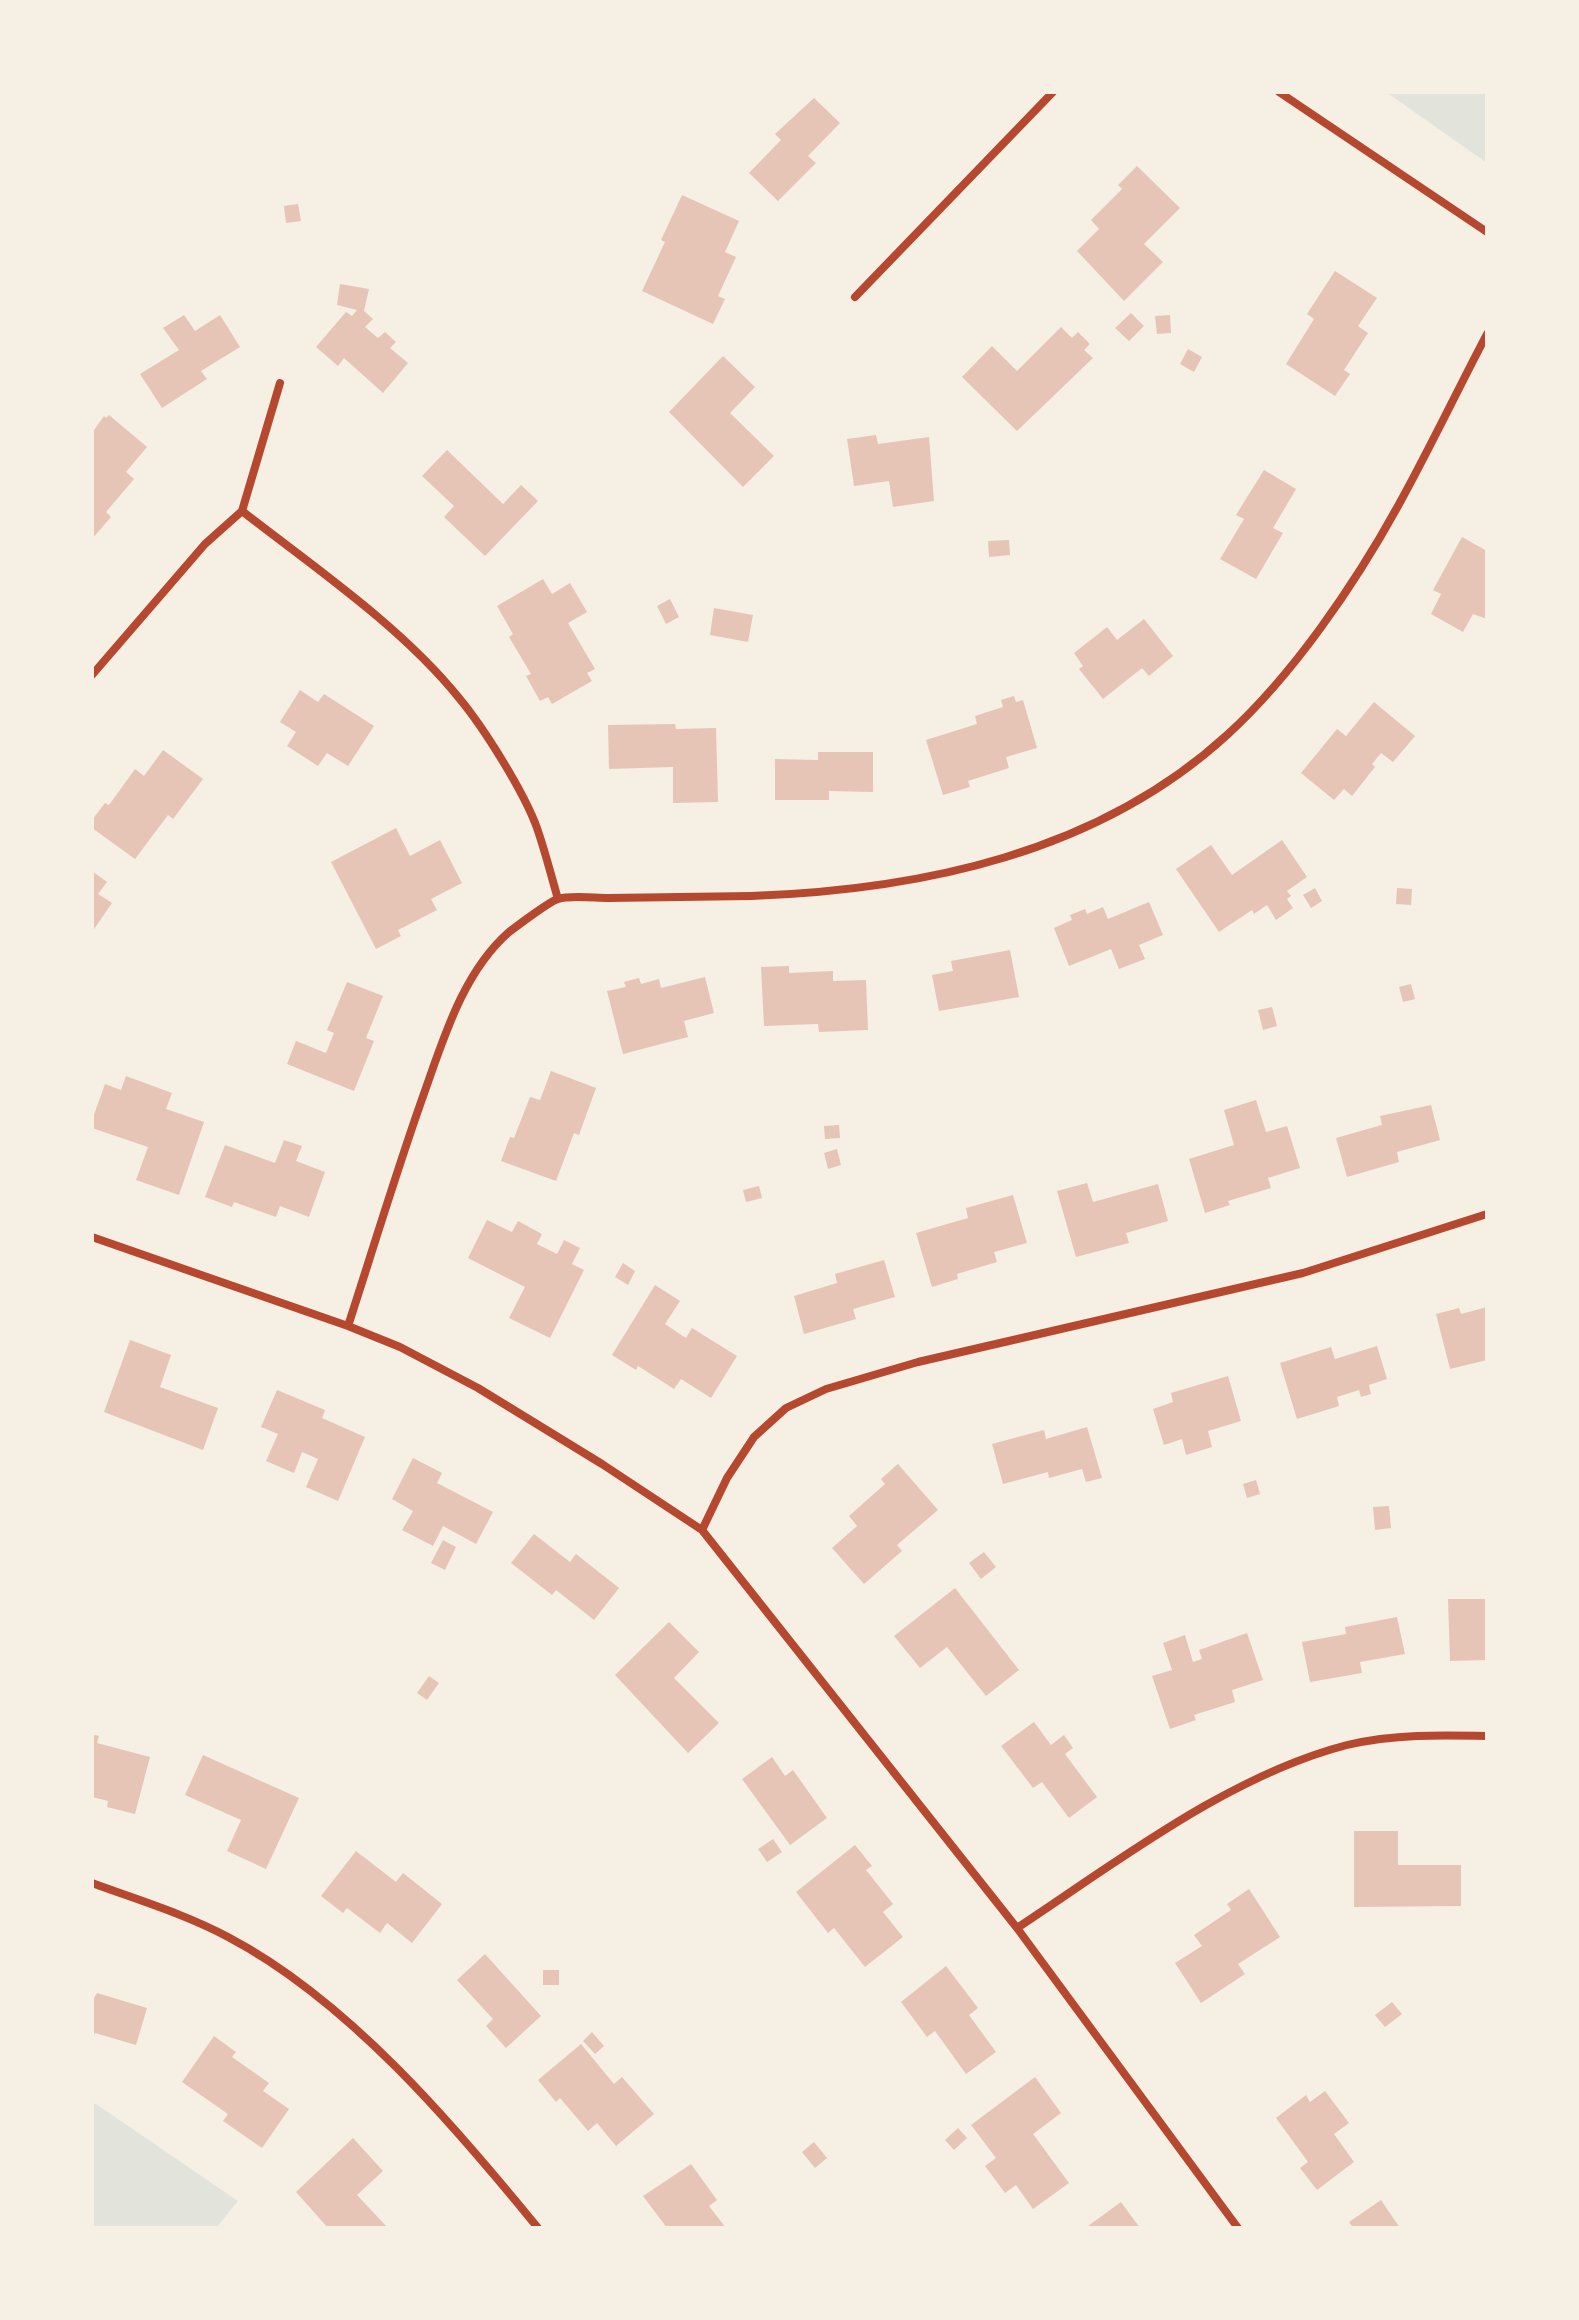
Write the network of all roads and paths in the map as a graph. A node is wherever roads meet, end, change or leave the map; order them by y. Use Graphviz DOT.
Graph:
graph roads {
  1 [pos="1053,92"];
  2 [pos="1279,92"];
  3 [pos="1487,232"];
  4 [pos="855,297"];
  5 [pos="1487,334"];
  6 [pos="280,383"];
  7 [pos="242,511"];
  8 [pos="92,675"];
  9 [pos="558,899"];
  10 [pos="1487,1214"];
  11 [pos="92,1237"];
  12 [pos="348,1326"];
  13 [pos="702,1530"];
  14 [pos="1487,1736"];
  15 [pos="92,1883"];
  16 [pos="1017,1928"];
  17 [pos="538,2228"];
  18 [pos="1238,2228"];
  1 -- 4 [label="street"];
  2 -- 3 [label="street"];
  5 -- 9 [label="street"];
  6 -- 7 [label="street"];
  7 -- 8 [label="street"];
  7 -- 9 [label="street"];
  9 -- 12 [label="street"];
  10 -- 13 [label="street"];
  11 -- 12 [label="street"];
  12 -- 13 [label="street"];
  13 -- 16 [label="street"];
  14 -- 16 [label="street"];
  15 -- 17 [label="street"];
  16 -- 18 [label="street"];
}
